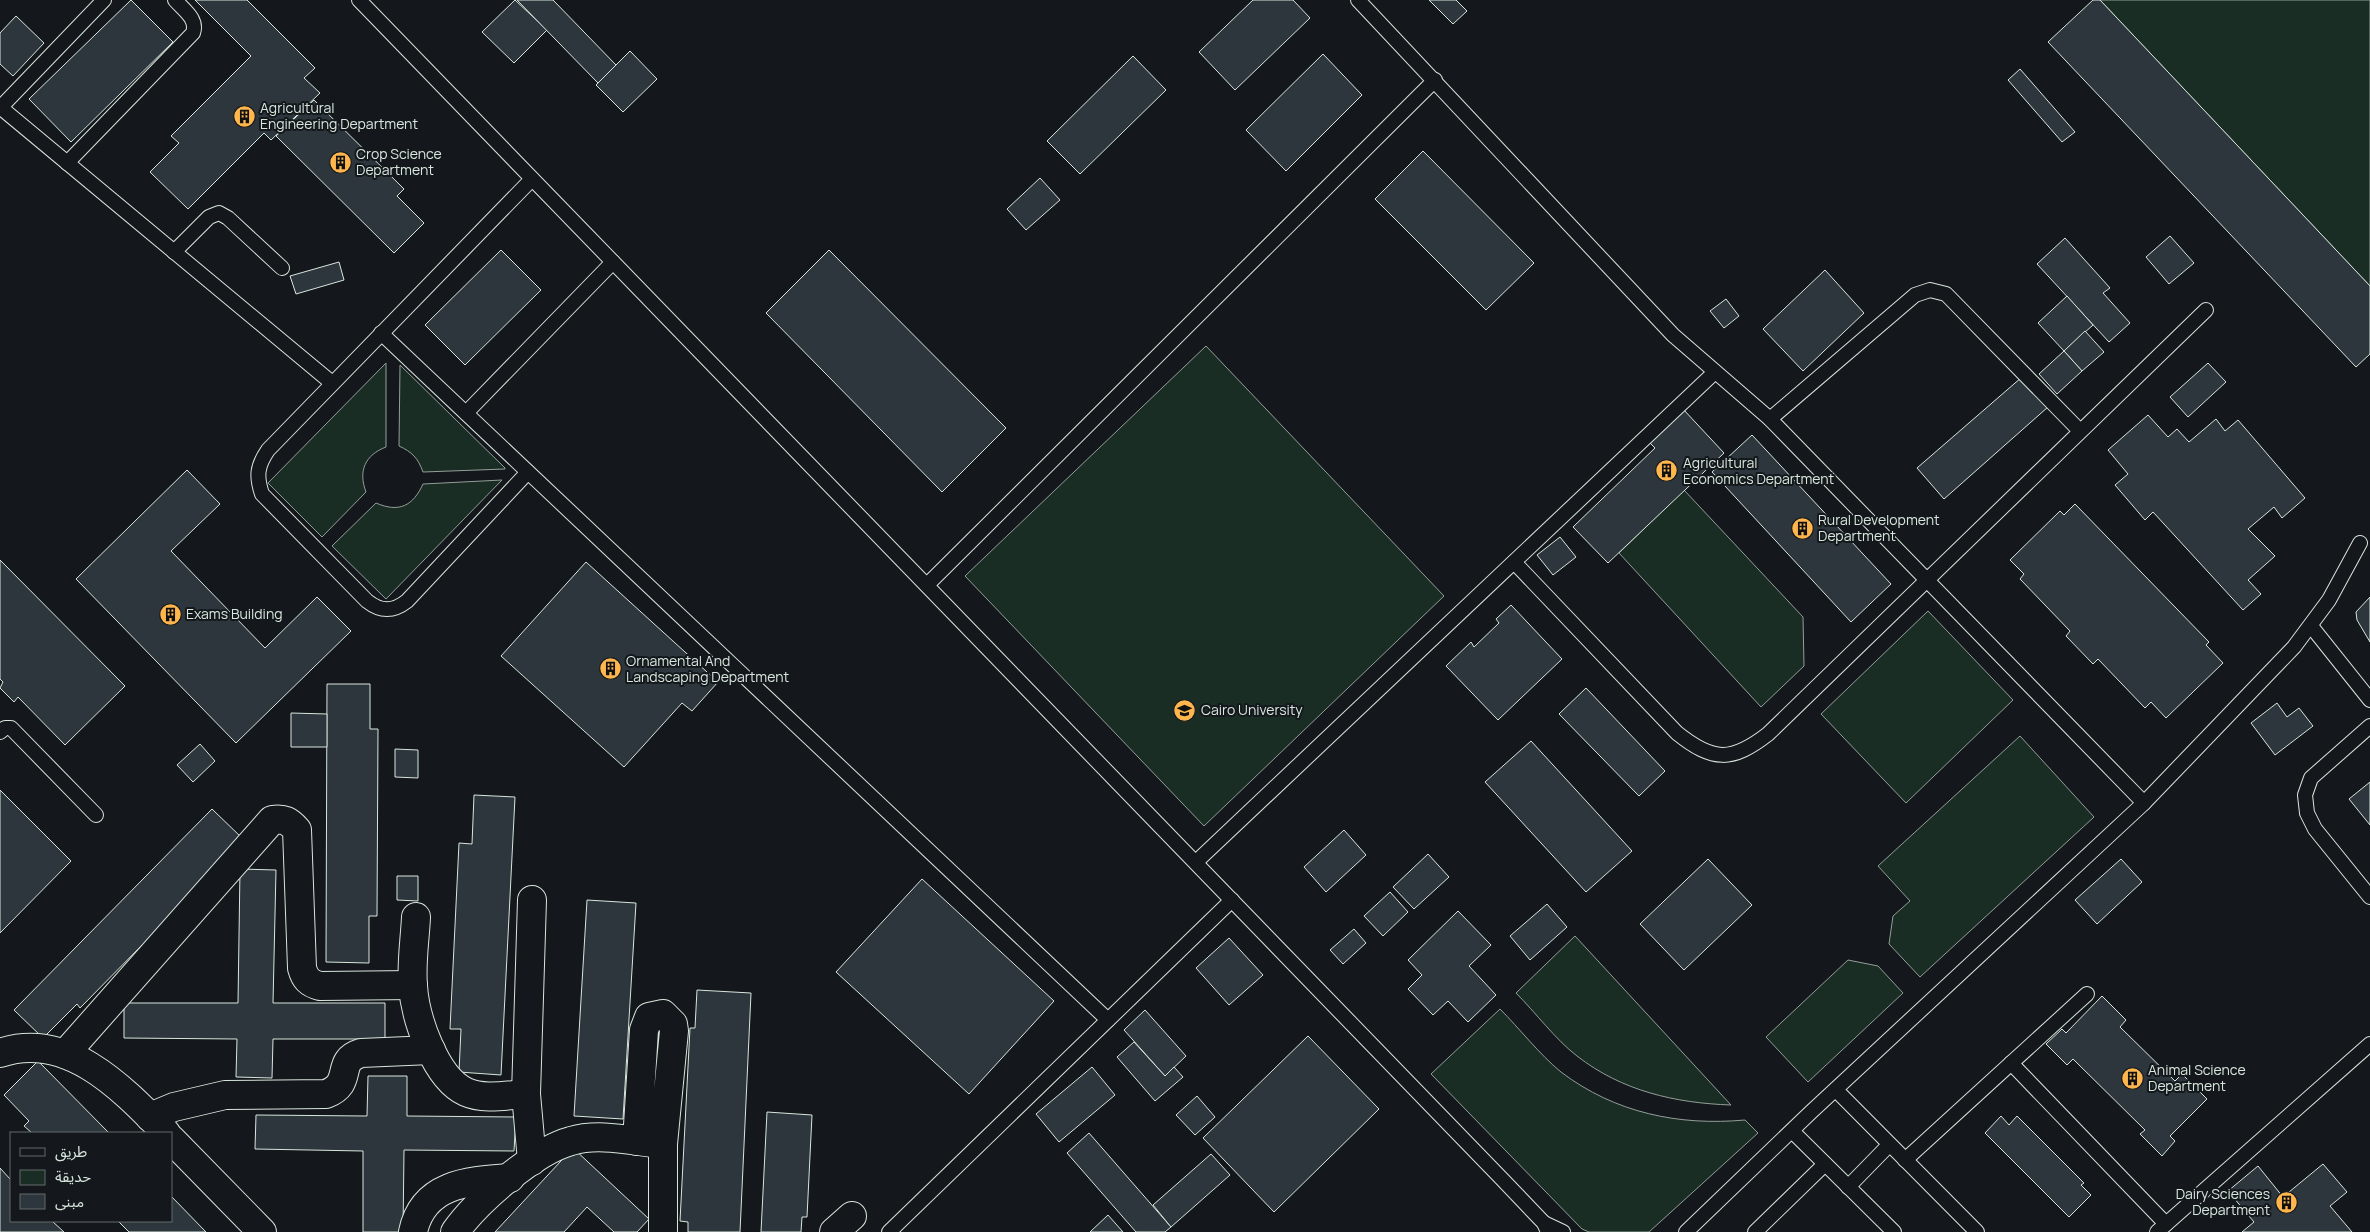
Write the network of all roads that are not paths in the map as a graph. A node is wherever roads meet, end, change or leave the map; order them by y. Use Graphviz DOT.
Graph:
graph roads {
  1 [pos="104,0"];
  2 [pos="175,0"];
  3 [pos="359,0"];
  4 [pos="1358,0"];
  5 [pos="1435,80"];
  6 [pos="0,107"];
  7 [pos="67,163"];
  8 [pos="532,178"];
  9 [pos="174,252"];
  10 [pos="613,262"];
  11 [pos="282,268"];
  12 [pos="2206,310"];
  13 [pos="382,333"];
  14 [pos="1714,372"];
  15 [pos="332,384"];
  16 [pos="466,413"];
  17 [pos="1770,419"];
  18 [pos="2080,431"];
  19 [pos="528,472"];
  20 [pos="2360,543"];
  21 [pos="1514,562"];
  22 [pos="1926,580"];
  23 [pos="927,585"];
  24 [pos="2311,626"];
  25 [pos="2370,700"];
  26 [pos="2370,726"];
  27 [pos="0,732"];
  28 [pos="2144,803"];
  29 [pos="96,815"];
  30 [pos="1196,862"];
  31 [pos="2370,897"];
  32 [pos="532,900"];
  33 [pos="1232,900"];
  34 [pos="416,917"];
  35 [pos="413,985"];
  36 [pos="2087,994"];
  37 [pos="1108,1020"];
  38 [pos="2370,1044"];
  39 [pos="431,1050"];
  40 [pos="0,1053"];
  41 [pos="65,1054"];
  42 [pos="2011,1063"];
  43 [pos="1836,1090"];
  44 [pos="526,1094"];
  45 [pos="158,1125"];
  46 [pos="1792,1131"];
  47 [pos="172,1140"];
  48 [pos="650,1142"];
  49 [pos="1889,1145"];
  50 [pos="1905,1160"];
  51 [pos="532,1161"];
  52 [pos="1825,1164"];
  53 [pos="510,1178"];
  54 [pos="1848,1187"];
  55 [pos="1546,1228"];
  56 [pos="2162,1228"];
  57 [pos="262,1232"];
  58 [pos="413,1232"];
  59 [pos="455,1232"];
  60 [pos="664,1232"];
  61 [pos="890,1232"];
  62 [pos="1563,1232"];
  63 [pos="1686,1232"];
  64 [pos="1755,1232"];
  65 [pos="1894,1232"];
  66 [pos="1977,1232"];
  1 -- 6 [label="lane"];
  2 -- 7 [label="lane"];
  3 -- 8 [label="lane"];
  4 -- 5 [label="lane"];
  5 -- 14 [label="lane"];
  5 -- 23 [label="lane"];
  6 -- 7 [label="lane"];
  7 -- 9 [label="lane"];
  8 -- 10 [label="lane"];
  8 -- 13 [label="lane"];
  9 -- 11 [label="lane"];
  9 -- 15 [label="lane"];
  10 -- 16 [label="lane"];
  10 -- 23 [label="lane"];
  12 -- 18 [label="lane"];
  13 -- 15 [label="lane"];
  13 -- 16 [label="lane"];
  14 -- 17 [label="lane"];
  14 -- 21 [label="lane"];
  15 -- 19 [label="lane"];
  16 -- 19 [label="lane"];
  17 -- 18 [label="lane"];
  17 -- 22 [label="lane"];
  18 -- 22 [label="lane"];
  19 -- 37 [label="lane"];
  20 -- 24 [label="lane"];
  21 -- 22 [label="lane"];
  21 -- 30 [label="lane"];
  22 -- 28 [label="lane"];
  23 -- 30 [label="lane"];
  24 -- 25 [label="lane"];
  24 -- 28 [label="lane"];
  26 -- 31 [label="lane"];
  27 -- 29 [label="lane"];
  28 -- 43 [label="lane"];
  30 -- 33 [label="lane"];
  32 -- 44 [label="street"];
  33 -- 37 [label="lane"];
  33 -- 55 [label="lane"];
  34 -- 35 [label="street"];
  35 -- 39 [label="street"];
  35 -- 41 [label="street"];
  36 -- 42 [label="lane"];
  37 -- 61 [label="lane"];
  38 -- 56 [label="lane"];
  39 -- 44 [label="street"];
  39 -- 45 [label="street"];
  40 -- 41 [label="street"];
  41 -- 45 [label="street"];
  42 -- 50 [label="lane"];
  42 -- 56 [label="lane"];
  43 -- 46 [label="lane"];
  43 -- 49 [label="lane"];
  44 -- 51 [label="street"];
  46 -- 52 [label="lane"];
  46 -- 63 [label="lane"];
  47 -- 57 [label="street"];
  48 -- 48 [label="street"];
  48 -- 51 [label="street"];
  48 -- 60 [label="street"];
  49 -- 50 [label="lane"];
  49 -- 54 [label="lane"];
  50 -- 66 [label="lane"];
  51 -- 53 [label="street"];
  52 -- 54 [label="lane"];
  52 -- 64 [label="lane"];
  53 -- 58 [label="street"];
  53 -- 59 [label="street"];
  54 -- 65 [label="lane"];
  55 -- 62 [label="lane"];
}
